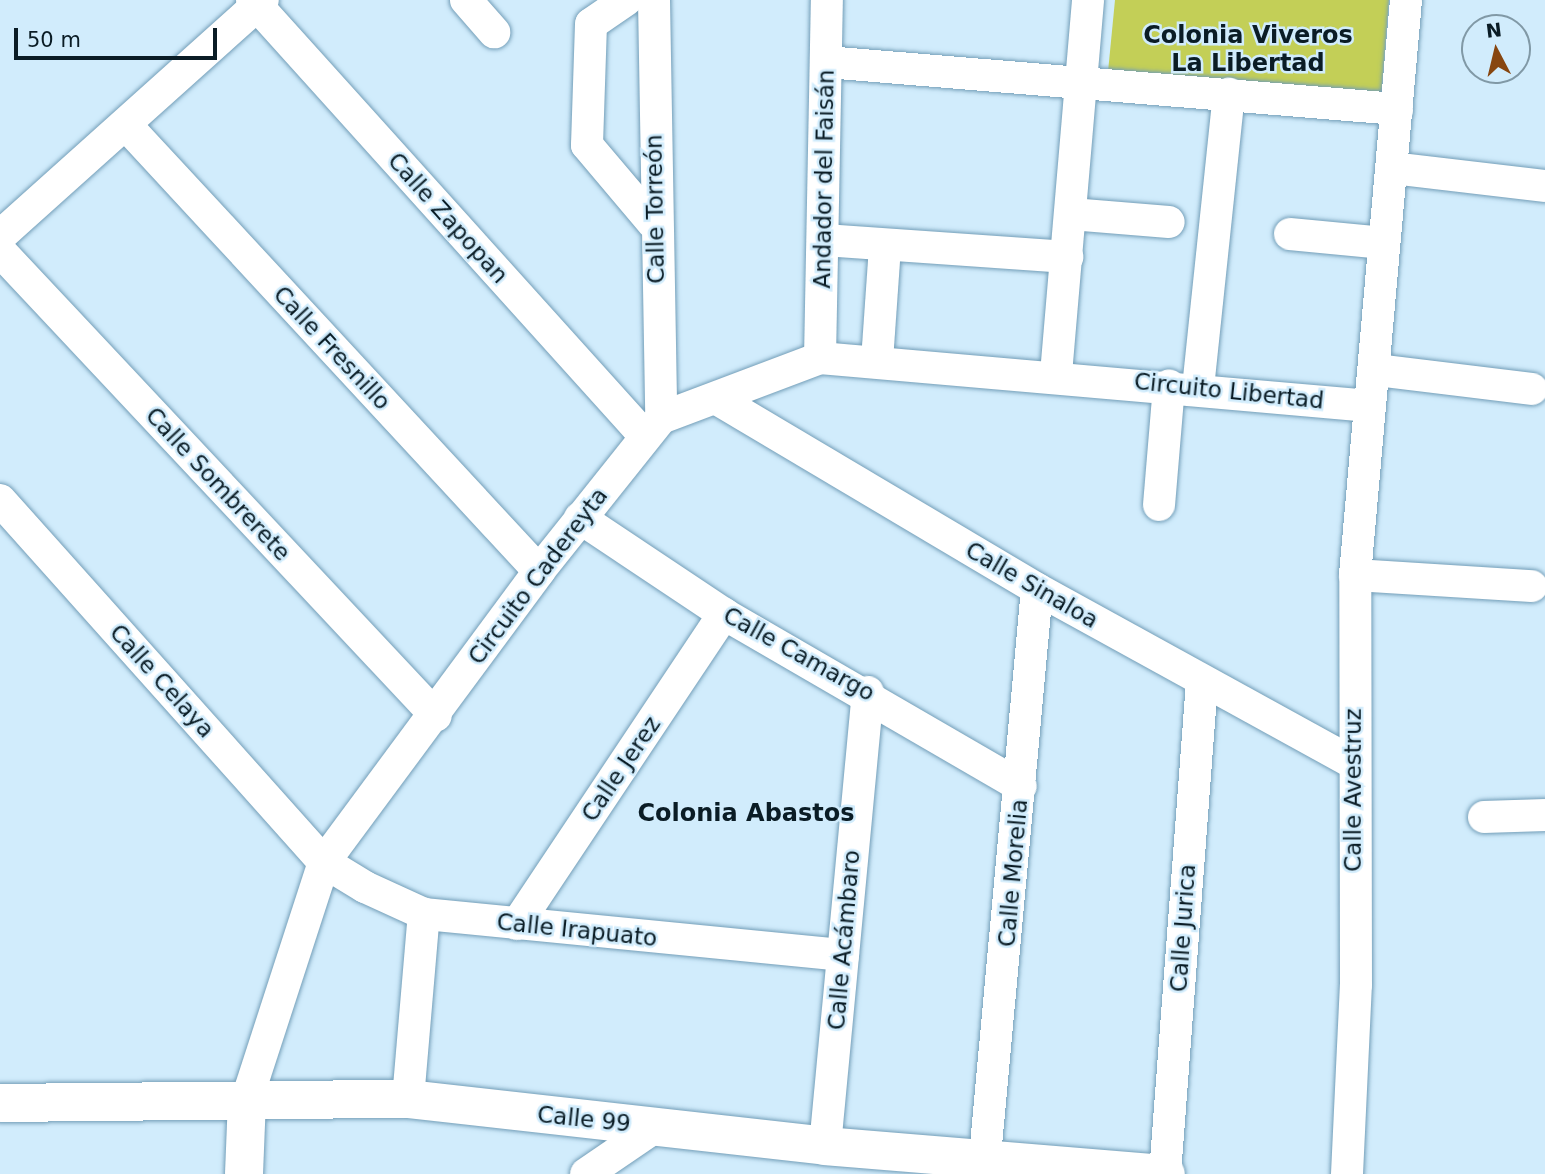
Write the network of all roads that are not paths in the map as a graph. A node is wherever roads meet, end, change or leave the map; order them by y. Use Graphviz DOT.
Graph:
graph roads {
  1 [pos="466,0"];
  2 [pos="626,0"];
  3 [pos="654,0"];
  4 [pos="827,0"];
  5 [pos="1088,0"];
  6 [pos="1406,0"];
  7 [pos="257,2"];
  8 [pos="494,32"];
  9 [pos="826,61"];
  10 [pos="1081,84"];
  11 [pos="1229,94"];
  12 [pos="1397,109"];
  13 [pos="126,125"];
  14 [pos="1392,168"];
  15 [pos="1545,186"];
  16 [pos="1071,214"];
  17 [pos="1169,222"];
  18 [pos="653,223"];
  19 [pos="1290,234"];
  20 [pos="0,236"];
  21 [pos="824,240"];
  22 [pos="1384,243"];
  23 [pos="885,248"];
  24 [pos="0,251"];
  25 [pos="1067,257"];
  26 [pos="820,358"];
  27 [pos="877,361"];
  28 [pos="1377,370"];
  29 [pos="1056,374"];
  30 [pos="1184,386"];
  31 [pos="1532,389"];
  32 [pos="717,399"];
  33 [pos="1370,406"];
  34 [pos="652,427"];
  35 [pos="0,499"];
  36 [pos="1158,505"];
  37 [pos="580,518"];
  38 [pos="539,571"];
  39 [pos="1355,575"];
  40 [pos="1532,586"];
  41 [pos="1037,589"];
  42 [pos="724,614"];
  43 [pos="1202,682"];
  44 [pos="868,692"];
  45 [pos="436,716"];
  46 [pos="1352,762"];
  47 [pos="1021,786"];
  48 [pos="1545,816"];
  49 [pos="1485,817"];
  50 [pos="324,862"];
  51 [pos="424,914"];
  52 [pos="517,924"];
  53 [pos="843,955"];
  54 [pos="247,1099"];
  55 [pos="408,1099"];
  56 [pos="0,1103"];
  57 [pos="655,1127"];
  58 [pos="825,1146"];
  59 [pos="908,1152"];
  60 [pos="985,1156"];
  61 [pos="244,1174"];
  62 [pos="586,1174"];
  63 [pos="877,1174"];
  64 [pos="1165,1174"];
  65 [pos="1347,1174"];
  1 -- 8 [label="street"];
  2 -- 18 [label="street"];
  3 -- 18 [label="street, Calle Torreón"];
  4 -- 9 [label="street, Andador del Faisán"];
  5 -- 10 [label="street"];
  6 -- 12 [label="street"];
  7 -- 13 [label="street"];
  7 -- 34 [label="street, Calle Zapopan"];
  9 -- 10 [label="street"];
  9 -- 21 [label="street, Andador del Faisán"];
  10 -- 11 [label="street"];
  10 -- 16 [label="street"];
  11 -- 12 [label="street"];
  11 -- 30 [label="street"];
  12 -- 14 [label="street"];
  13 -- 20 [label="street"];
  13 -- 38 [label="street, Calle Fresnillo"];
  14 -- 15 [label="street"];
  14 -- 22 [label="street"];
  16 -- 17 [label="street"];
  16 -- 25 [label="street"];
  18 -- 34 [label="street, Calle Torreón"];
  19 -- 22 [label="street"];
  21 -- 23 [label="street"];
  21 -- 26 [label="street, Andador del Faisán"];
  22 -- 28 [label="street"];
  23 -- 25 [label="street"];
  23 -- 27 [label="street"];
  24 -- 45 [label="street, Calle Sombrerete"];
  25 -- 29 [label="street"];
  26 -- 27 [label="street"];
  26 -- 32 [label="street"];
  27 -- 29 [label="street"];
  28 -- 31 [label="street"];
  28 -- 33 [label="street"];
  29 -- 30 [label="street, Circuito Libertad"];
  30 -- 33 [label="street, Circuito Libertad"];
  30 -- 36 [label="street"];
  32 -- 34 [label="street"];
  32 -- 41 [label="street, Calle Sinaloa"];
  33 -- 39 [label="street, Calle Avestruz"];
  34 -- 37 [label="street, Circuito Cadereyta"];
  35 -- 50 [label="street, Calle Celaya"];
  37 -- 38 [label="street, Circuito Cadereyta"];
  37 -- 42 [label="street, Calle Camargo"];
  38 -- 45 [label="street, Circuito Cadereyta"];
  39 -- 40 [label="street"];
  39 -- 46 [label="street, Calle Avestruz"];
  41 -- 43 [label="street, Calle Sinaloa"];
  41 -- 47 [label="street, Calle Morelia"];
  42 -- 44 [label="street, Calle Camargo"];
  42 -- 52 [label="street, Calle Jerez"];
  43 -- 46 [label="street, Calle Sinaloa"];
  43 -- 64 [label="street, Calle Jurica"];
  44 -- 47 [label="street, Calle Camargo"];
  44 -- 53 [label="street, Calle Acámbaro"];
  45 -- 50 [label="street, Circuito Cadereyta"];
  46 -- 65 [label="street, Calle Avestruz"];
  47 -- 60 [label="street, Calle Morelia"];
  48 -- 49 [label="street"];
  50 -- 51 [label="street, Calle Irapuato"];
  50 -- 54 [label="street, Circuito Cadereyta"];
  51 -- 52 [label="street, Calle Irapuato"];
  51 -- 55 [label="street"];
  52 -- 53 [label="street, Calle Irapuato"];
  53 -- 58 [label="street, Calle Acámbaro"];
  54 -- 55 [label="street, Calle 99"];
  54 -- 56 [label="street, Calle 99"];
  54 -- 61 [label="street"];
  55 -- 57 [label="street, Calle 99"];
  57 -- 58 [label="street, Calle 99"];
  57 -- 62 [label="street"];
  58 -- 59 [label="street, Calle 99"];
  59 -- 60 [label="street, Calle 99"];
  59 -- 63 [label="street"];
  60 -- 64 [label="street, Calle 99"];
}
